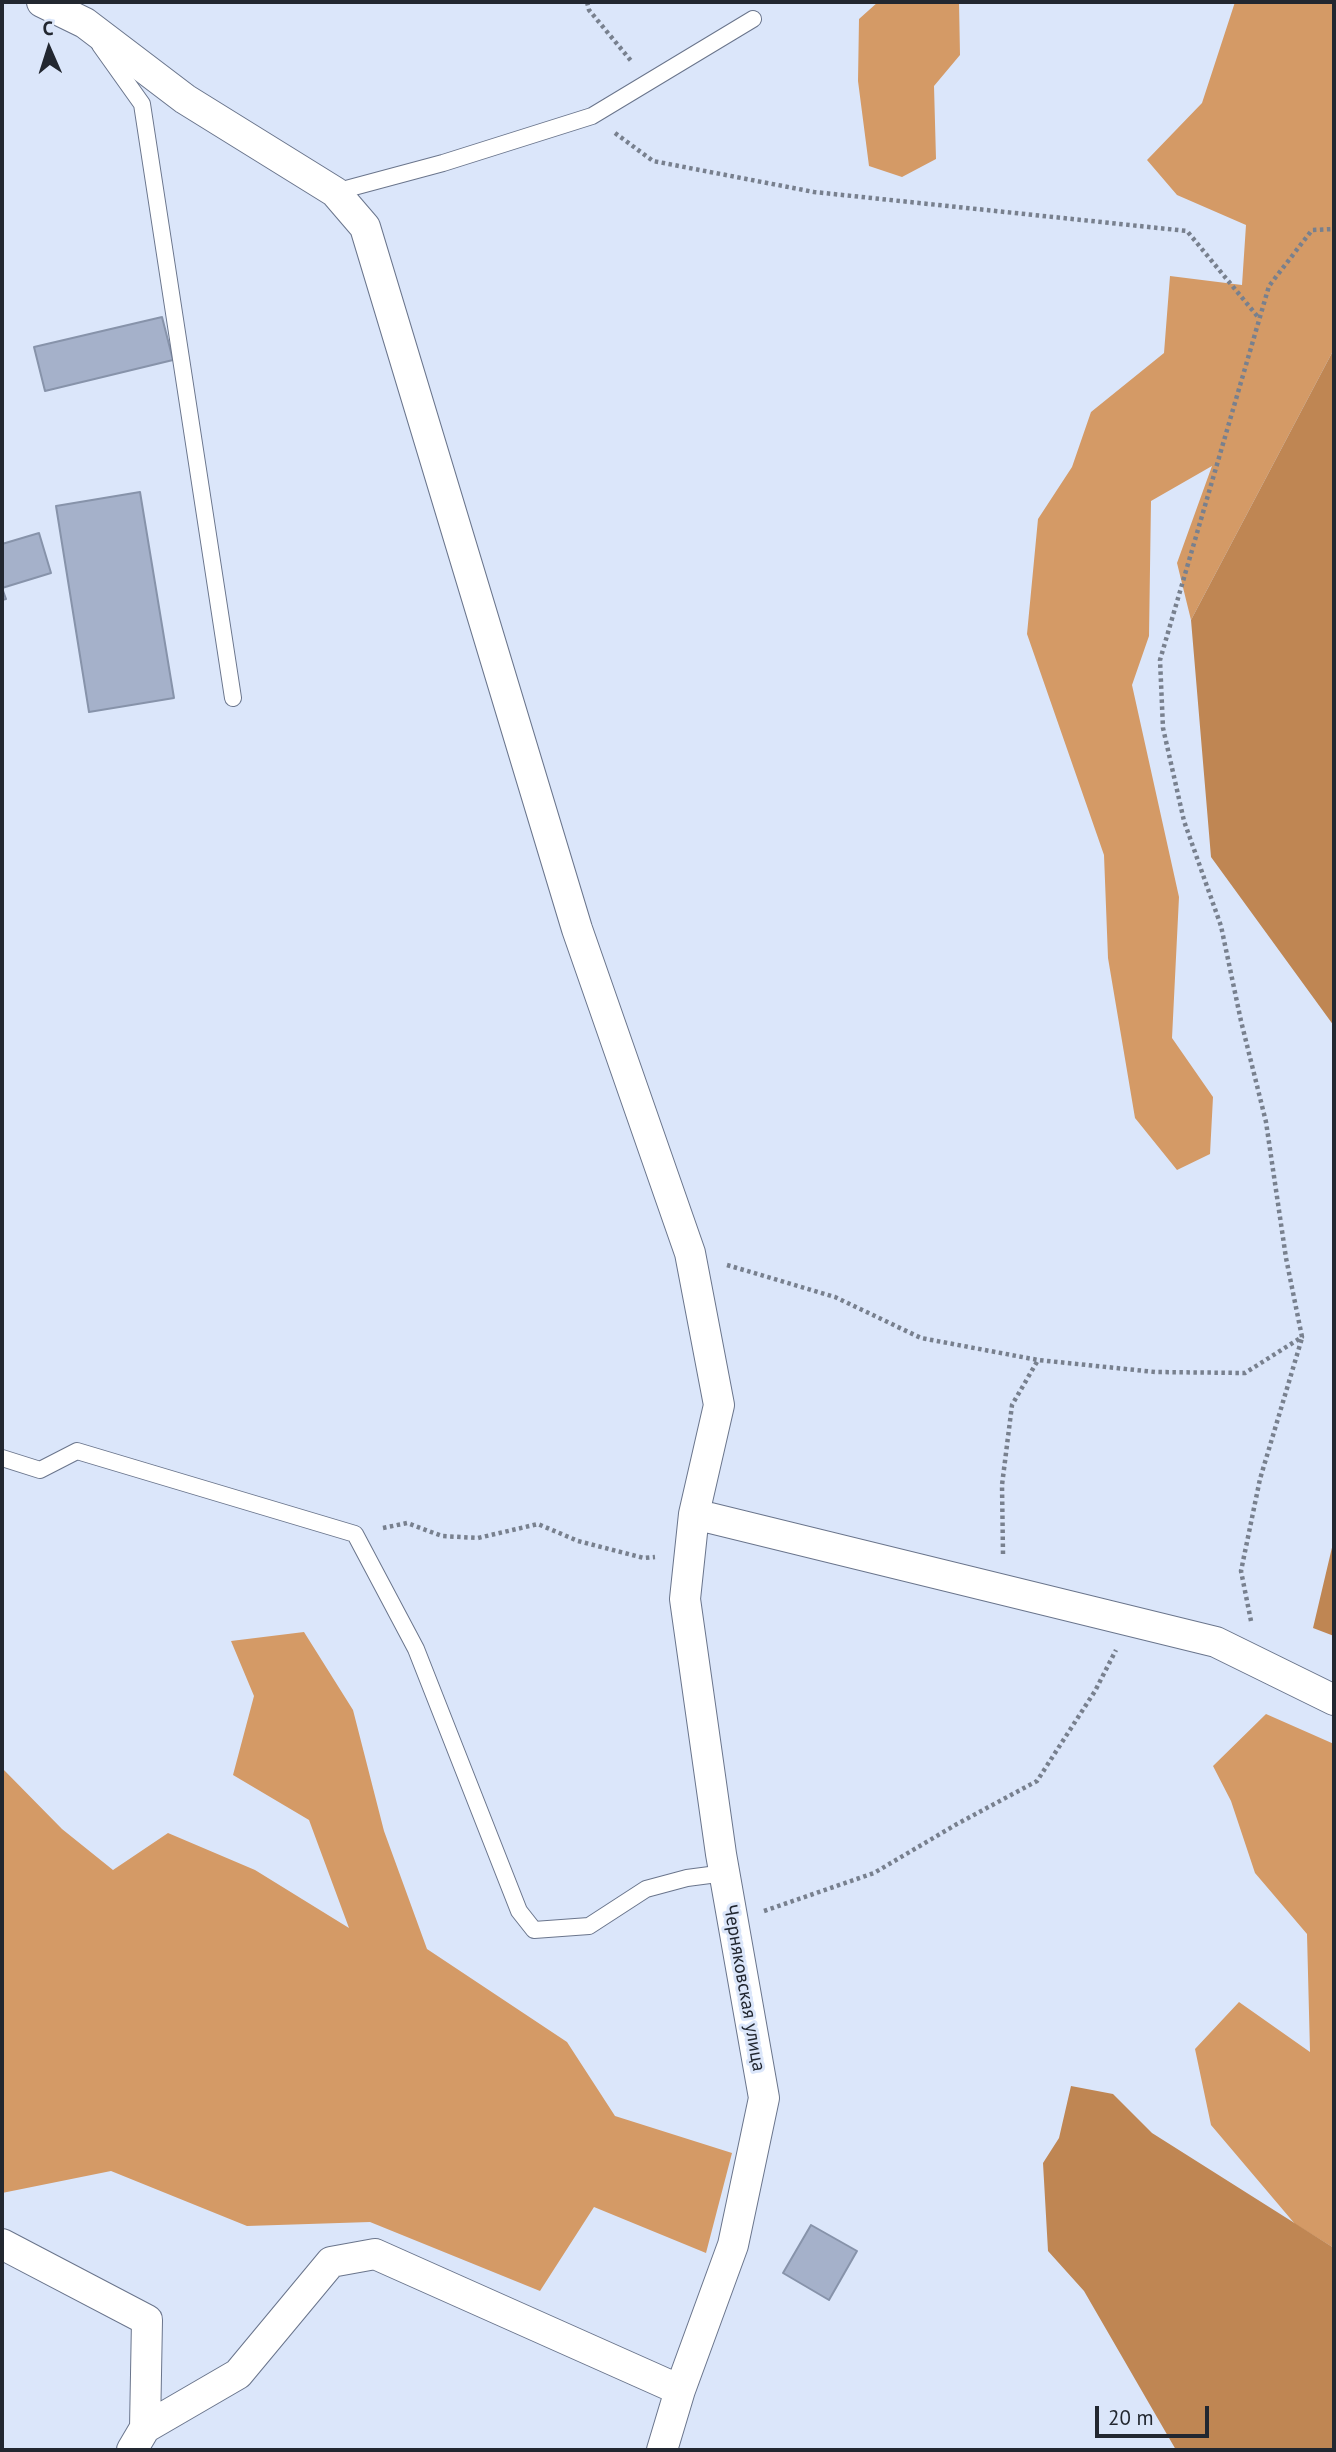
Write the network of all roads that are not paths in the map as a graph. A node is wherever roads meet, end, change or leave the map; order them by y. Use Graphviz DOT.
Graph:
graph roads {
  1 [pos="42,2"];
  2 [pos="753,19"];
  3 [pos="85,23"];
  4 [pos="335,192"];
  5 [pos="233,698"];
  6 [pos="2,1458"];
  7 [pos="694,1514"];
  8 [pos="1334,1700"];
  9 [pos="724,1873"];
  10 [pos="2,2244"];
  11 [pos="680,2390"];
  12 [pos="139,2439"];
  13 [pos="662,2450"];
  1 -- 3 [label="street, Черняковская улица"];
  2 -- 4 [label="lane"];
  3 -- 4 [label="street, Черняковская улица"];
  3 -- 5 [label="lane"];
  4 -- 7 [label="street, Черняковская улица"];
  6 -- 9 [label="lane"];
  7 -- 8 [label="street"];
  7 -- 9 [label="street, Черняковская улица"];
  9 -- 11 [label="street, Черняковская улица"];
  10 -- 12 [label="street"];
  11 -- 12 [label="street"];
  11 -- 13 [label="street, Черняковская улица"];
}
